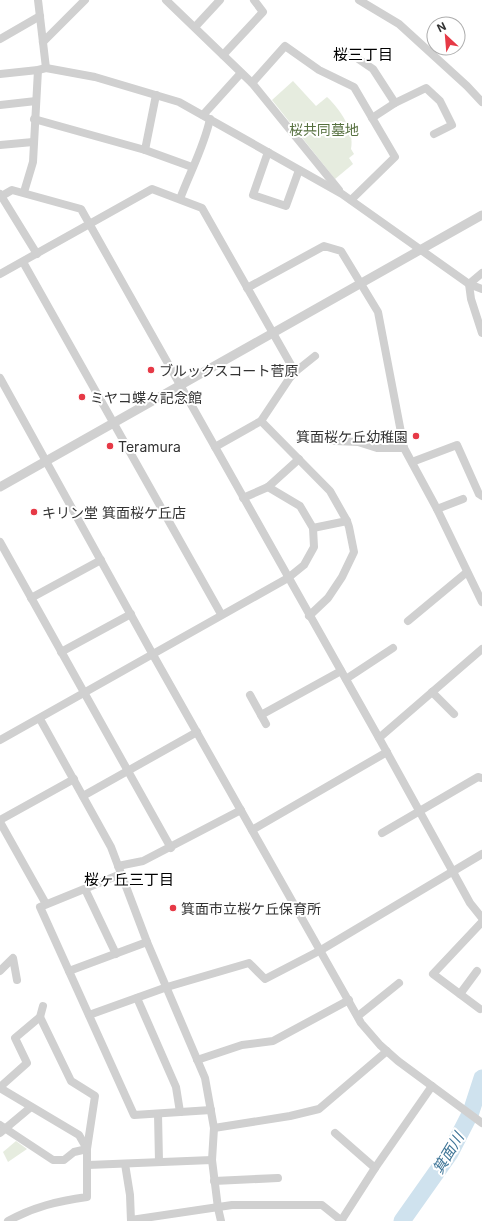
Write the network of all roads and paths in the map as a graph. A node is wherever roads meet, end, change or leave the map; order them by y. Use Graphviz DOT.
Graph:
graph roads {
  1 [pos="38,0"];
  2 [pos="85,0"];
  3 [pos="166,0"];
  4 [pos="220,0"];
  5 [pos="254,0"];
  6 [pos="359,0"];
  7 [pos="40,16"];
  8 [pos="195,27"];
  9 [pos="0,39"];
  10 [pos="43,42"];
  11 [pos="345,50"];
  12 [pos="223,55"];
  13 [pos="46,68"];
  14 [pos="38,70"];
  15 [pos="241,73"];
  16 [pos="0,74"];
  17 [pos="252,83"];
  18 [pos="156,95"];
  19 [pos="36,101"];
  20 [pos="482,102"];
  21 [pos="395,103"];
  22 [pos="0,105"];
  23 [pos="207,117"];
  24 [pos="372,118"];
  25 [pos="34,119"];
  26 [pos="434,134"];
  27 [pos="33,142"];
  28 [pos="0,145"];
  29 [pos="145,150"];
  30 [pos="268,152"];
  31 [pos="192,167"];
  32 [pos="299,170"];
  33 [pos="24,192"];
  34 [pos="342,194"];
  35 [pos="1,196"];
  36 [pos="180,199"];
  37 [pos="351,200"];
  38 [pos="482,215"];
  39 [pos="91,224"];
  40 [pos="421,249"];
  41 [pos="37,254"];
  42 [pos="23,262"];
  43 [pos="482,273"];
  44 [pos="0,274"];
  45 [pos="361,283"];
  46 [pos="469,284"];
  47 [pos="247,288"];
  48 [pos="482,289"];
  49 [pos="482,332"];
  50 [pos="272,333"];
  51 [pos="315,356"];
  52 [pos="295,372"];
  53 [pos="0,378"];
  54 [pos="181,385"];
  55 [pos="261,421"];
  56 [pos="113,423"];
  57 [pos="335,441"];
  58 [pos="215,447"];
  59 [pos="404,448"];
  60 [pos="299,459"];
  61 [pos="46,461"];
  62 [pos="412,462"];
  63 [pos="0,487"];
  64 [pos="268,488"];
  65 [pos="482,496"];
  66 [pos="243,498"];
  67 [pos="464,499"];
  68 [pos="437,509"];
  69 [pos="347,521"];
  70 [pos="313,528"];
  71 [pos="0,542"];
  72 [pos="101,560"];
  73 [pos="468,572"];
  74 [pos="288,578"];
  75 [pos="31,598"];
  76 [pos="482,602"];
  77 [pos="131,614"];
  78 [pos="221,614"];
  79 [pos="310,616"];
  80 [pos="408,621"];
  81 [pos="393,648"];
  82 [pos="482,649"];
  83 [pos="61,652"];
  84 [pos="152,653"];
  85 [pos="341,671"];
  86 [pos="346,679"];
  87 [pos="432,692"];
  88 [pos="83,693"];
  89 [pos="250,695"];
  90 [pos="454,714"];
  91 [pos="262,715"];
  92 [pos="40,719"];
  93 [pos="266,724"];
  94 [pos="197,732"];
  95 [pos="1,736"];
  96 [pos="379,738"];
  97 [pos="387,752"];
  98 [pos="127,771"];
  99 [pos="482,778"];
  100 [pos="74,779"];
  101 [pos="83,796"];
  102 [pos="241,810"];
  103 [pos="419,812"];
  104 [pos="0,821"];
  105 [pos="252,830"];
  106 [pos="382,833"];
  107 [pos="171,848"];
  108 [pos="482,854"];
  109 [pos="120,870"];
  110 [pos="452,872"];
  111 [pos="85,889"];
  112 [pos="46,904"];
  113 [pos="482,918"];
  114 [pos="482,922"];
  115 [pos="147,942"];
  116 [pos="321,950"];
  117 [pos="116,954"];
  118 [pos="0,971"];
  119 [pos="69,971"];
  120 [pos="477,971"];
  121 [pos="17,980"];
  122 [pos="399,983"];
  123 [pos="166,987"];
  124 [pos="460,994"];
  125 [pos="137,998"];
  126 [pos="349,1000"];
  127 [pos="43,1006"];
  128 [pos="480,1009"];
  129 [pos="89,1015"];
  130 [pos="358,1016"];
  131 [pos="40,1017"];
  132 [pos="386,1051"];
  133 [pos="197,1060"];
  134 [pos="432,1086"];
  135 [pos="0,1087"];
  136 [pos="31,1107"];
  137 [pos="211,1110"];
  138 [pos="180,1112"];
  139 [pos="158,1114"];
  140 [pos="480,1121"];
  141 [pos="214,1128"];
  142 [pos="2,1129"];
  143 [pos="335,1133"];
  144 [pos="87,1149"];
  145 [pos="212,1160"];
  146 [pos="159,1162"];
  147 [pos="125,1164"];
  148 [pos="88,1165"];
  149 [pos="375,1168"];
  150 [pos="278,1178"];
  151 [pos="214,1181"];
  152 [pos="218,1208"];
  153 [pos="8,1221"];
  154 [pos="131,1221"];
  155 [pos="221,1221"];
  156 [pos="342,1221"];
  1 -- 7 [label="street"];
  2 -- 10 [label="street"];
  3 -- 8 [label="street"];
  4 -- 8 [label="street"];
  5 -- 12 [label="street"];
  6 -- 20 [label="street"];
  7 -- 9 [label="street"];
  7 -- 10 [label="street"];
  8 -- 12 [label="street"];
  10 -- 13 [label="street"];
  11 -- 21 [label="street"];
  12 -- 15 [label="street"];
  13 -- 14 [label="street"];
  13 -- 18 [label="street"];
  14 -- 16 [label="street"];
  14 -- 19 [label="street"];
  15 -- 17 [label="street"];
  15 -- 23 [label="street"];
  17 -- 24 [label="street"];
  17 -- 34 [label="street"];
  18 -- 23 [label="street"];
  18 -- 29 [label="street"];
  19 -- 22 [label="street"];
  19 -- 25 [label="street"];
  21 -- 24 [label="street"];
  21 -- 26 [label="street"];
  23 -- 30 [label="street"];
  23 -- 31 [label="street"];
  24 -- 37 [label="street"];
  25 -- 27 [label="street"];
  25 -- 29 [label="street"];
  27 -- 28 [label="street"];
  27 -- 33 [label="street"];
  29 -- 31 [label="street"];
  30 -- 32 [label="street"];
  30 -- 32 [label="street"];
  31 -- 36 [label="street"];
  32 -- 34 [label="street"];
  33 -- 35 [label="street"];
  33 -- 39 [label="street"];
  34 -- 37 [label="street"];
  35 -- 41 [label="street"];
  36 -- 39 [label="street"];
  36 -- 47 [label="street"];
  37 -- 40 [label="street"];
  38 -- 40 [label="street"];
  39 -- 41 [label="street"];
  39 -- 54 [label="street"];
  40 -- 45 [label="street"];
  40 -- 46 [label="street"];
  41 -- 42 [label="street"];
  42 -- 44 [label="street"];
  42 -- 56 [label="street"];
  43 -- 46 [label="street"];
  45 -- 47 [label="street"];
  45 -- 50 [label="street"];
  45 -- 59 [label="street"];
  46 -- 48 [label="street"];
  46 -- 49 [label="street"];
  47 -- 50 [label="street"];
  50 -- 52 [label="street"];
  50 -- 54 [label="street"];
  51 -- 52 [label="street"];
  52 -- 55 [label="street"];
  53 -- 61 [label="street"];
  54 -- 56 [label="street"];
  54 -- 58 [label="street"];
  55 -- 58 [label="street"];
  55 -- 60 [label="street"];
  56 -- 61 [label="street"];
  56 -- 78 [label="street"];
  57 -- 59 [label="street"];
  58 -- 66 [label="street"];
  59 -- 62 [label="street"];
  60 -- 64 [label="street"];
  60 -- 69 [label="street"];
  61 -- 63 [label="street"];
  61 -- 72 [label="street"];
  62 -- 65 [label="street"];
  62 -- 68 [label="street"];
  64 -- 66 [label="street"];
  64 -- 70 [label="street"];
  66 -- 74 [label="street"];
  67 -- 68 [label="street"];
  68 -- 73 [label="street"];
  69 -- 70 [label="street"];
  69 -- 79 [label="street"];
  70 -- 74 [label="street"];
  71 -- 75 [label="street"];
  72 -- 75 [label="street"];
  72 -- 77 [label="street"];
  73 -- 76 [label="street"];
  73 -- 80 [label="street"];
  74 -- 78 [label="street"];
  74 -- 79 [label="street"];
  75 -- 83 [label="street"];
  77 -- 83 [label="street"];
  77 -- 84 [label="street"];
  78 -- 84 [label="street"];
  79 -- 85 [label="street"];
  81 -- 86 [label="street"];
  82 -- 87 [label="street"];
  83 -- 88 [label="street"];
  84 -- 88 [label="street"];
  84 -- 94 [label="street"];
  85 -- 86 [label="street"];
  85 -- 91 [label="street"];
  86 -- 96 [label="street"];
  87 -- 90 [label="street"];
  87 -- 96 [label="street"];
  88 -- 92 [label="street"];
  88 -- 98 [label="street"];
  89 -- 91 [label="street"];
  91 -- 93 [label="street"];
  92 -- 95 [label="street"];
  92 -- 100 [label="street"];
  94 -- 98 [label="street"];
  94 -- 102 [label="street"];
  96 -- 97 [label="street"];
  97 -- 103 [label="street"];
  97 -- 105 [label="street"];
  98 -- 101 [label="street"];
  98 -- 107 [label="street"];
  99 -- 103 [label="street"];
  100 -- 101 [label="street"];
  100 -- 104 [label="street"];
  101 -- 109 [label="street"];
  102 -- 105 [label="street"];
  102 -- 107 [label="street"];
  103 -- 106 [label="street"];
  103 -- 110 [label="street"];
  104 -- 112 [label="street"];
  105 -- 116 [label="street"];
  107 -- 109 [label="street"];
  108 -- 110 [label="street"];
  109 -- 111 [label="street"];
  109 -- 115 [label="street"];
  110 -- 113 [label="street"];
  110 -- 116 [label="street"];
  111 -- 112 [label="street"];
  111 -- 117 [label="street"];
  112 -- 119 [label="street"];
  114 -- 124 [label="street"];
  115 -- 117 [label="street"];
  115 -- 123 [label="street"];
  116 -- 123 [label="street"];
  116 -- 126 [label="street"];
  117 -- 119 [label="street"];
  118 -- 121 [label="street"];
  119 -- 129 [label="street"];
  120 -- 124 [label="street"];
  122 -- 130 [label="street"];
  123 -- 125 [label="street"];
  123 -- 133 [label="street"];
  124 -- 128 [label="street"];
  125 -- 129 [label="street"];
  125 -- 138 [label="street"];
  126 -- 130 [label="street"];
  126 -- 133 [label="street"];
  127 -- 131 [label="street"];
  129 -- 139 [label="street"];
  130 -- 132 [label="street"];
  131 -- 135 [label="street"];
  131 -- 144 [label="street"];
  132 -- 134 [label="street"];
  132 -- 141 [label="street"];
  133 -- 137 [label="street"];
  134 -- 140 [label="street"];
  134 -- 149 [label="street"];
  135 -- 136 [label="street"];
  136 -- 142 [label="street"];
  136 -- 144 [label="street"];
  137 -- 138 [label="street"];
  137 -- 141 [label="street"];
  138 -- 139 [label="street"];
  139 -- 146 [label="street"];
  141 -- 145 [label="street"];
  142 -- 144 [label="street"];
  143 -- 149 [label="street"];
  144 -- 148 [label="street"];
  145 -- 146 [label="street"];
  145 -- 151 [label="street"];
  146 -- 147 [label="street"];
  147 -- 148 [label="street"];
  147 -- 154 [label="street"];
  148 -- 153 [label="street"];
  149 -- 156 [label="street"];
  150 -- 151 [label="street"];
  151 -- 152 [label="street"];
  152 -- 154 [label="street"];
  152 -- 155 [label="street"];
  152 -- 156 [label="street"];
}
